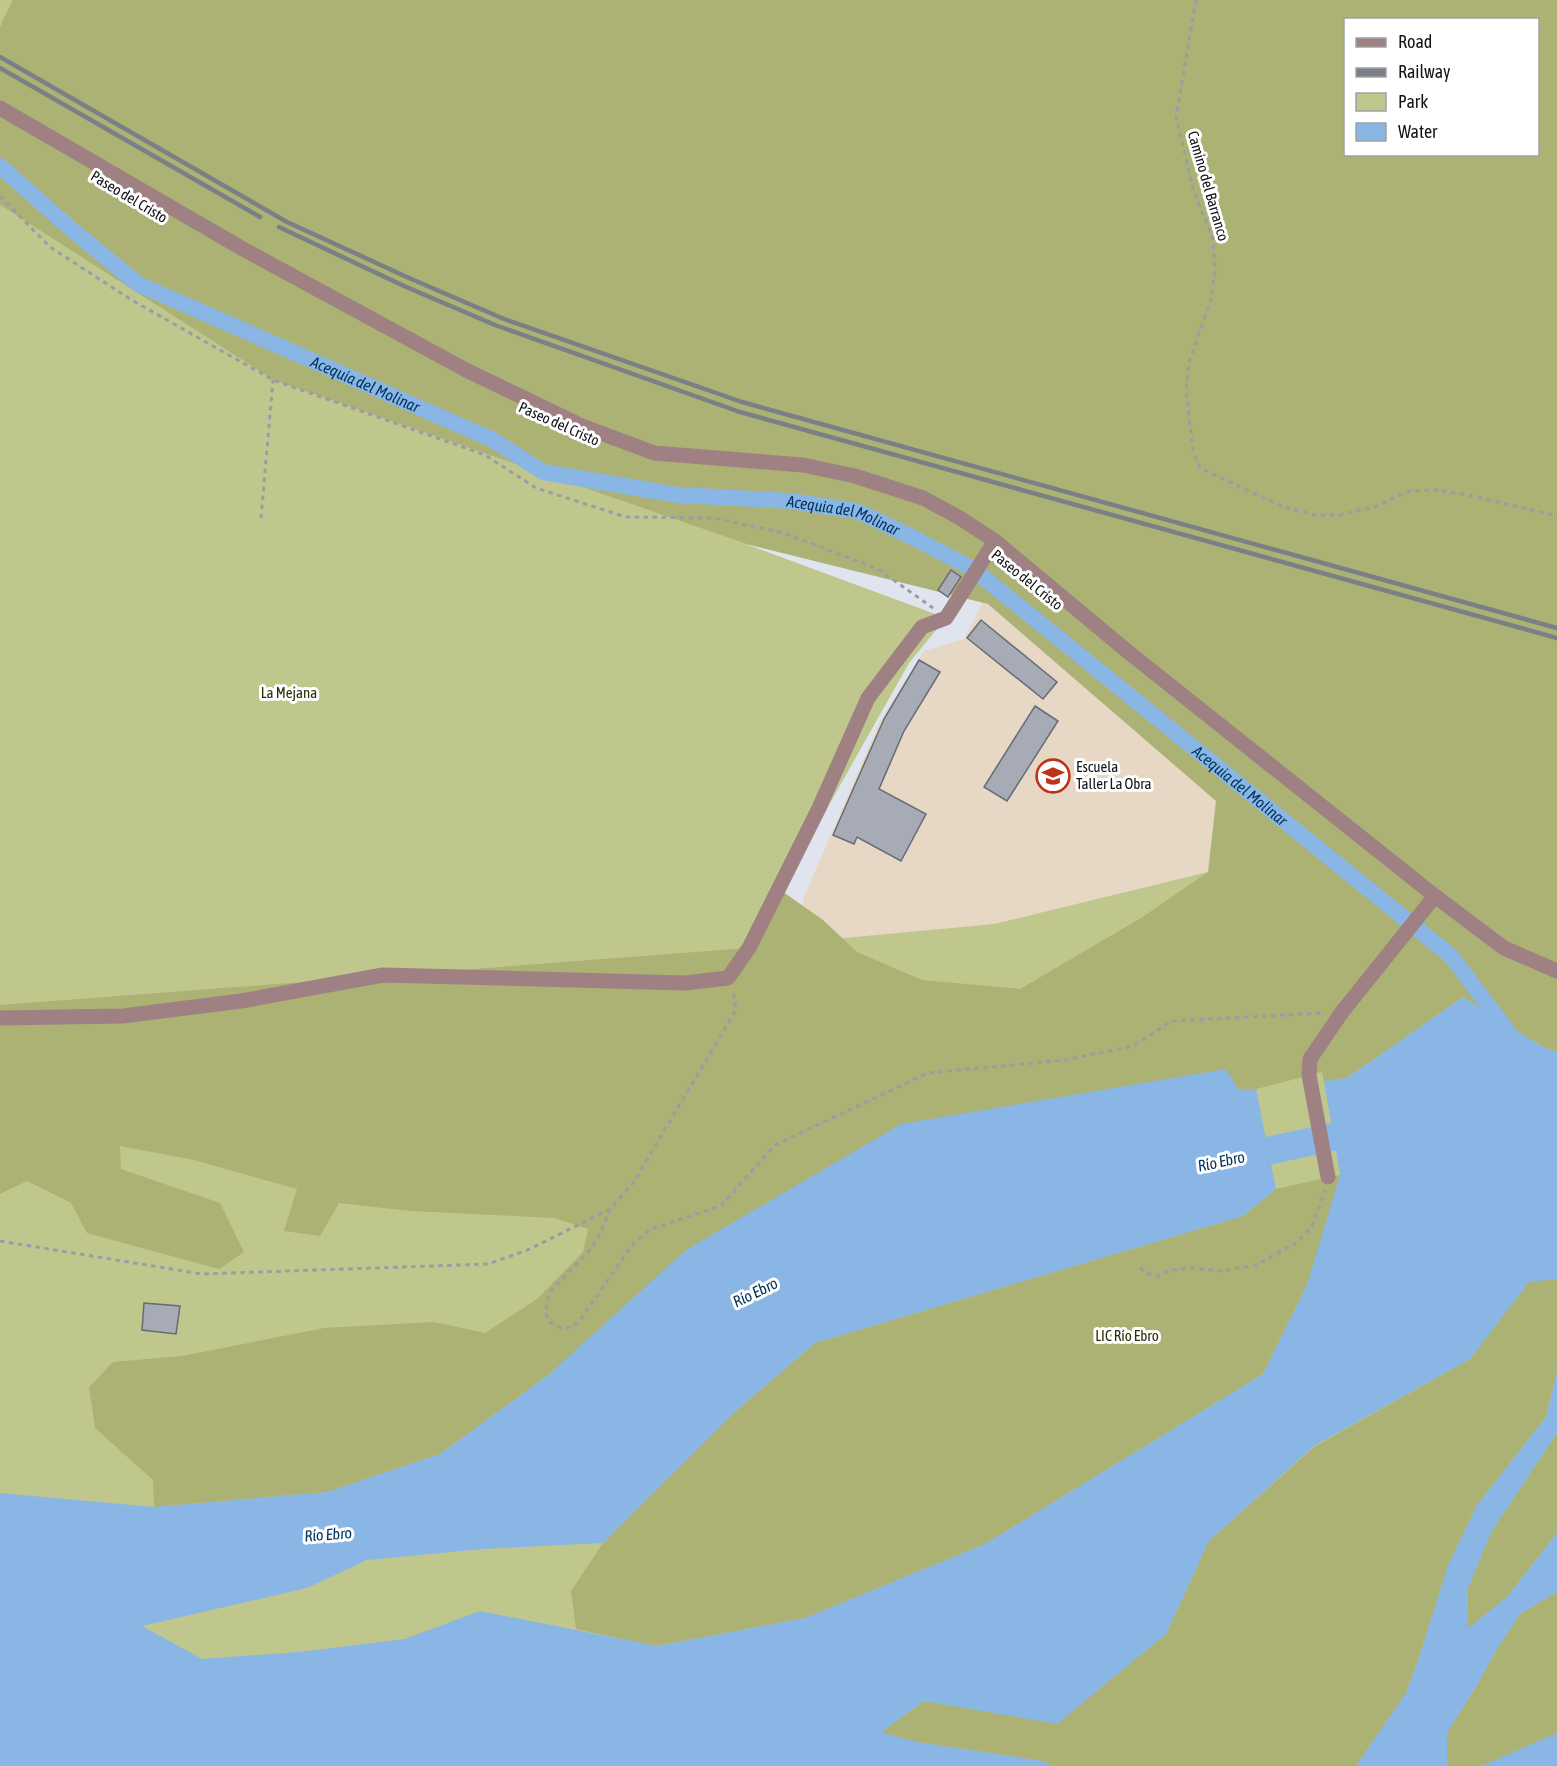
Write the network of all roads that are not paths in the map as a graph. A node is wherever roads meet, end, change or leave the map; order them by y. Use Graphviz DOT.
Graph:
graph roads {
  1 [pos="0,108"];
  2 [pos="995,541"];
  3 [pos="1435,896"];
  4 [pos="1557,971"];
  5 [pos="0,1018"];
  6 [pos="1328,1177"];
  1 -- 2 [label="street, Paseo del Cristo"];
  2 -- 3 [label="street, Paseo del Cristo"];
  2 -- 5 [label="street"];
  3 -- 4 [label="street, Paseo del Cristo"];
  3 -- 6 [label="street"];
}
